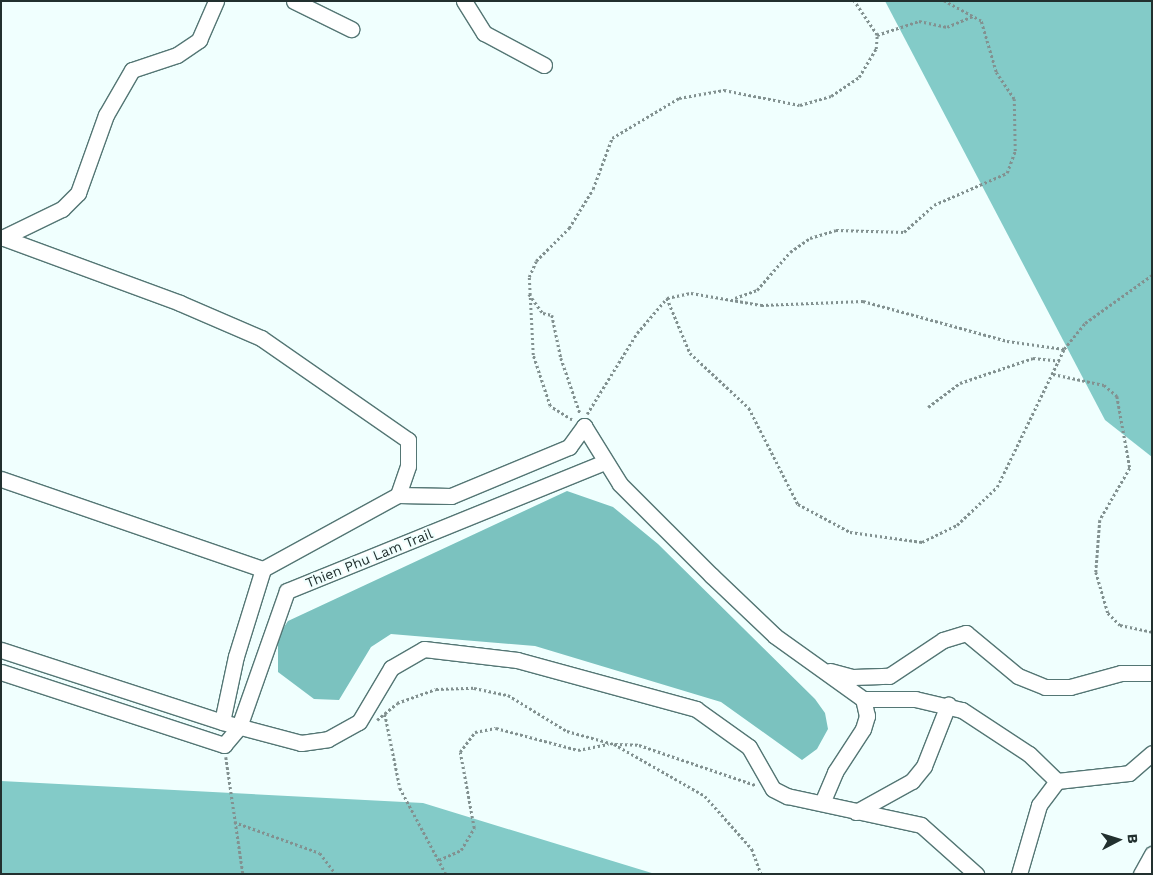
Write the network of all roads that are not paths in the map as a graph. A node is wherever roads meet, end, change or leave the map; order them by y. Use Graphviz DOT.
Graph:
graph roads {
  1 [pos="216,1"];
  2 [pos="294,1"];
  3 [pos="464,1"];
  4 [pos="351,29"];
  5 [pos="544,65"];
  6 [pos="2,238"];
  7 [pos="605,462"];
  8 [pos="1,479"];
  9 [pos="398,496"];
  10 [pos="263,569"];
  11 [pos="1,650"];
  12 [pos="818,668"];
  13 [pos="1,672"];
  14 [pos="1152,673"];
  15 [pos="863,699"];
  16 [pos="948,705"];
  17 [pos="222,722"];
  18 [pos="239,727"];
  19 [pos="1152,753"];
  20 [pos="1057,781"];
  21 [pos="822,803"];
  22 [pos="856,812"];
  23 [pos="1152,854"];
  24 [pos="976,874"];
  25 [pos="1019,874"];
  26 [pos="1141,874"];
  1 -- 6 [label="street"];
  2 -- 4 [label="street"];
  3 -- 5 [label="street"];
  6 -- 9 [label="street"];
  7 -- 9 [label="street"];
  7 -- 12 [label="street"];
  7 -- 18 [label="street, Thien Phu Lam Trail"];
  8 -- 10 [label="street"];
  9 -- 10 [label="street"];
  10 -- 17 [label="street"];
  11 -- 17 [label="street"];
  12 -- 14 [label="street"];
  12 -- 15 [label="street"];
  13 -- 18 [label="street, Thien Phu Lam Trail"];
  15 -- 16 [label="street"];
  15 -- 21 [label="street"];
  16 -- 20 [label="street"];
  16 -- 22 [label="street"];
  17 -- 18 [label="street"];
  18 -- 21 [label="street"];
  19 -- 20 [label="street"];
  20 -- 25 [label="street"];
  21 -- 22 [label="street"];
  22 -- 24 [label="street"];
  23 -- 26 [label="street"];
}
